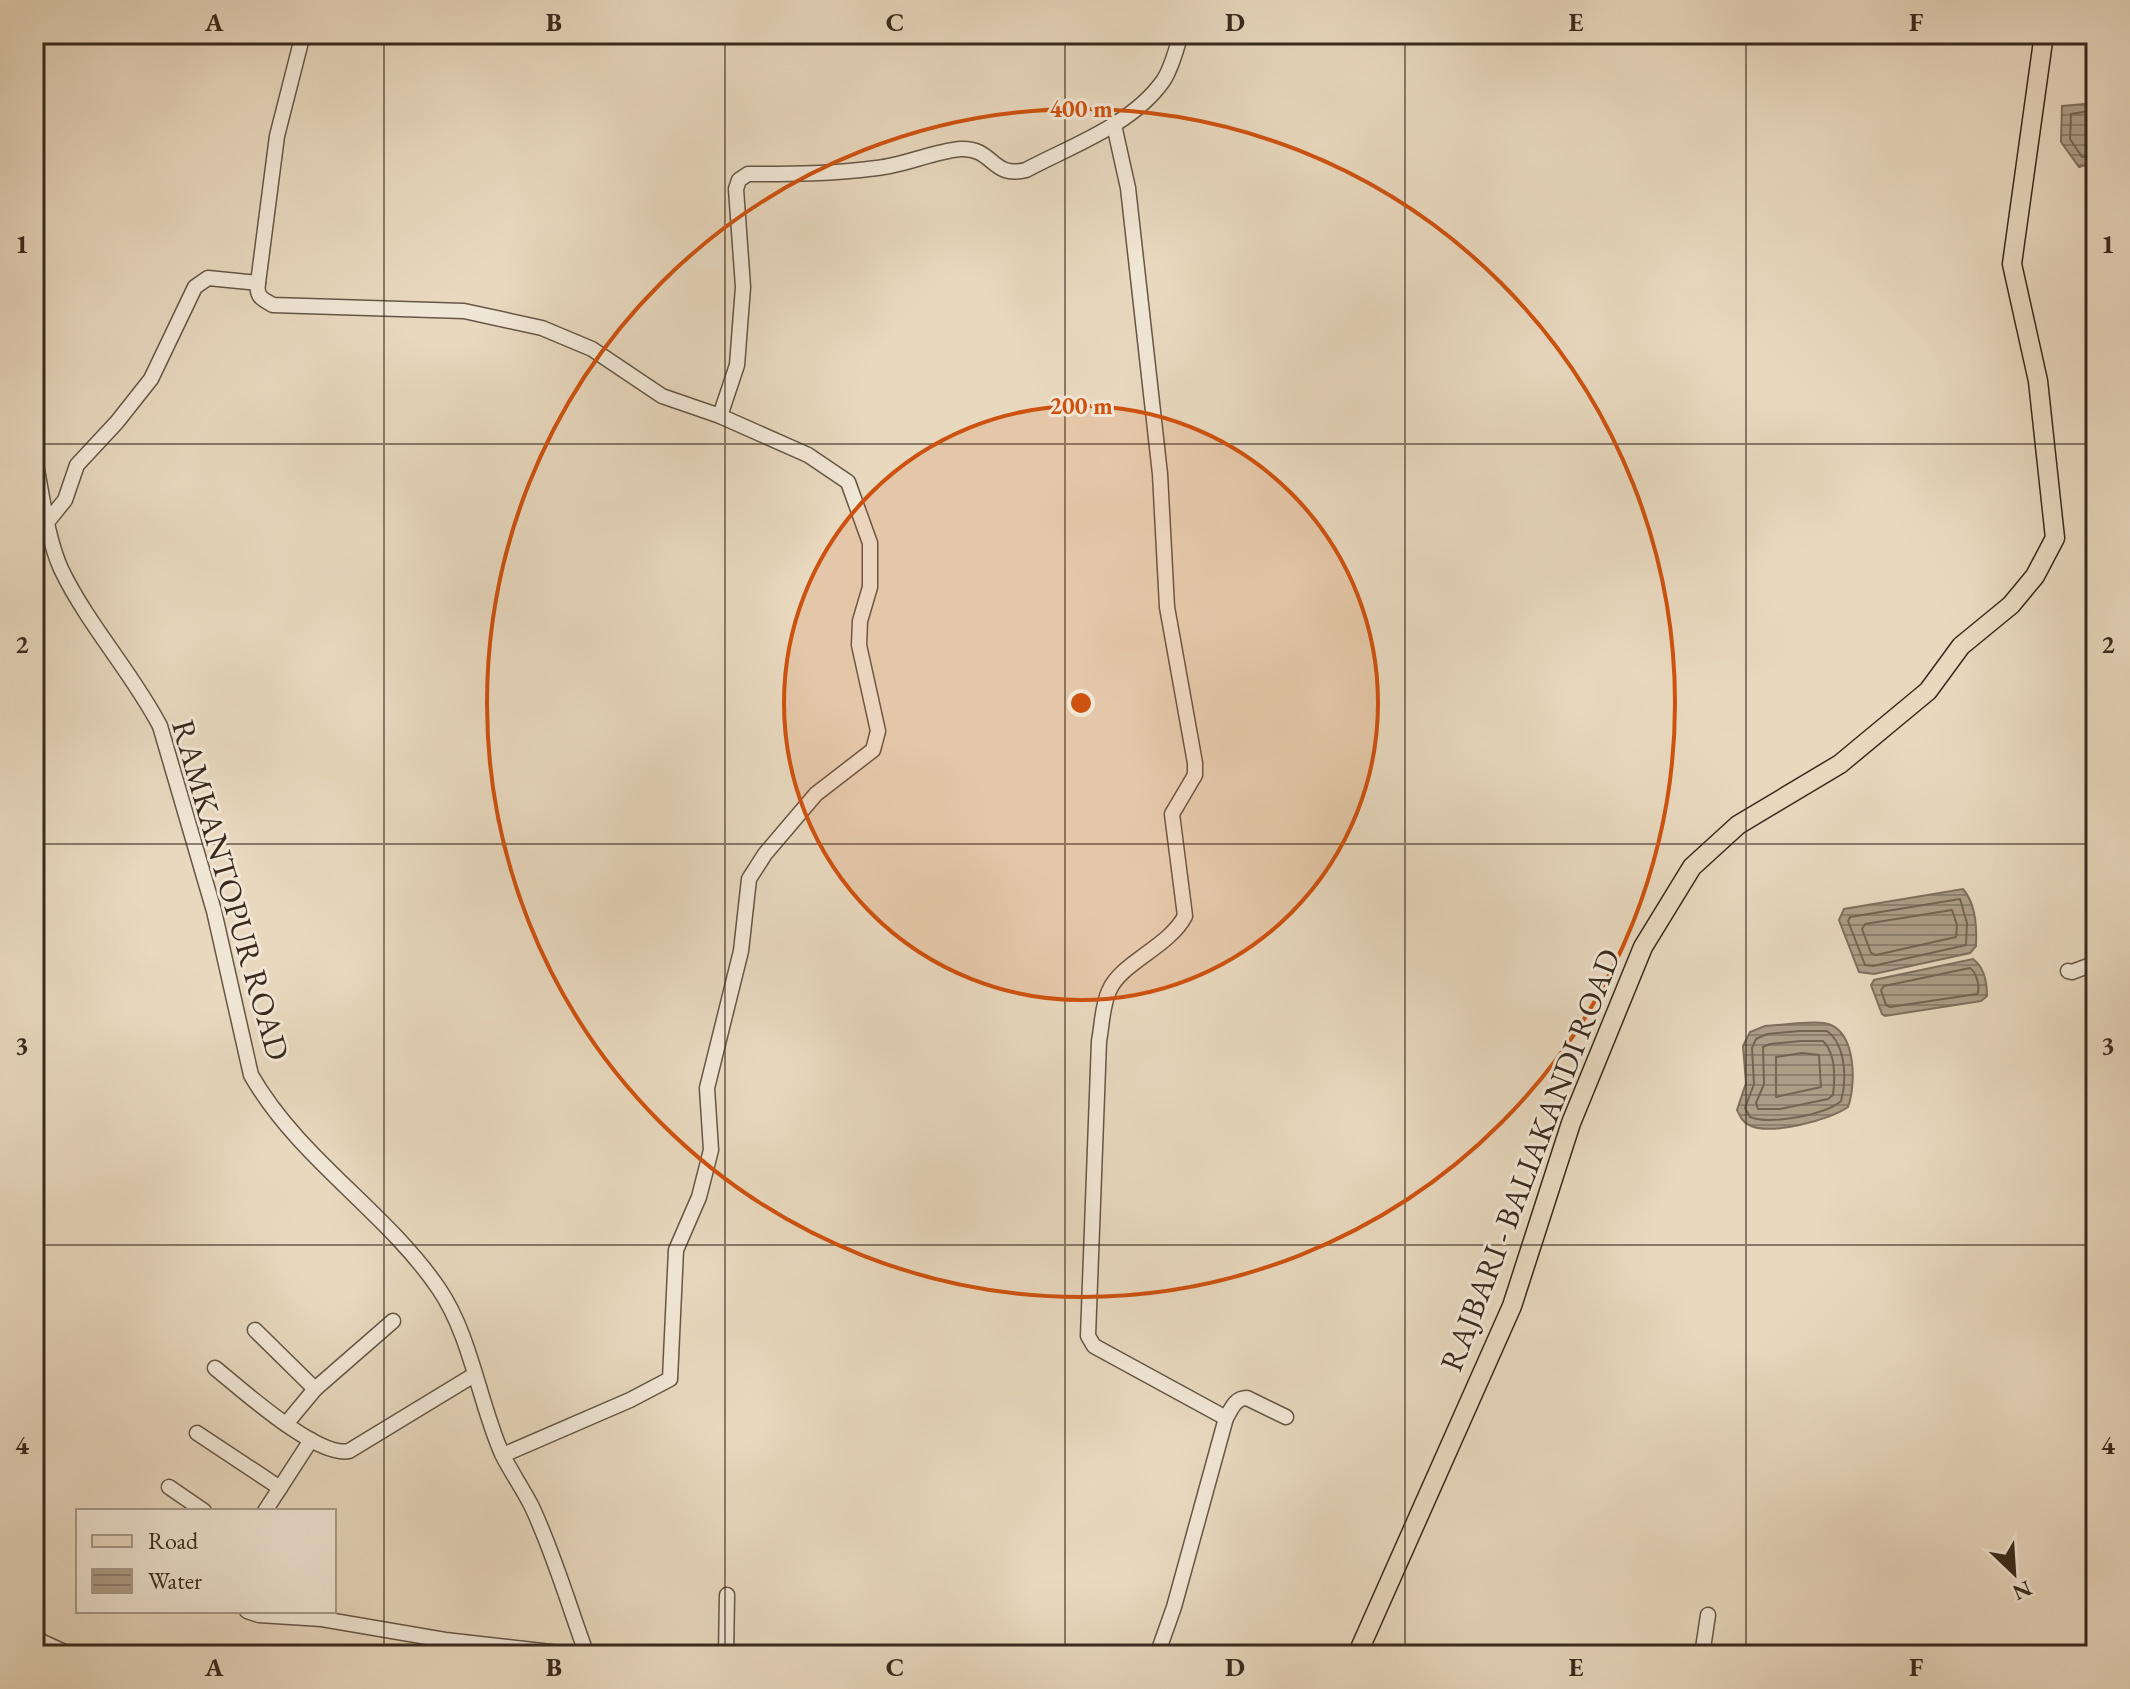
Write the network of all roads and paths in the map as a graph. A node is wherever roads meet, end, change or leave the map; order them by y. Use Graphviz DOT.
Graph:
graph roads {
  1 [pos="303,34"];
  2 [pos="1181,34"];
  3 [pos="2044,34"];
  4 [pos="1114,125"];
  5 [pos="258,283"];
  6 [pos="720,416"];
  7 [pos="34,455"];
  8 [pos="41,524"];
  9 [pos="2096,963"];
  10 [pos="2068,971"];
  11 [pos="393,1321"];
  12 [pos="255,1330"];
  13 [pos="215,1368"];
  14 [pos="474,1375"];
  15 [pos="315,1389"];
  16 [pos="1286,1417"];
  17 [pos="1226,1418"];
  18 [pos="286,1424"];
  19 [pos="197,1433"];
  20 [pos="311,1440"];
  21 [pos="503,1455"];
  22 [pos="169,1487"];
  23 [pos="280,1488"];
  24 [pos="201,1509"];
  25 [pos="266,1509"];
  26 [pos="727,1595"];
  27 [pos="253,1613"];
  28 [pos="1708,1615"];
  29 [pos="34,1638"];
  30 [pos="71,1655"];
  31 [pos="577,1655"];
  32 [pos="587,1655"];
  33 [pos="726,1655"];
  34 [pos="1157,1655"];
  35 [pos="1357,1655"];
  36 [pos="1702,1655"];
  1 -- 5 [label="street"];
  2 -- 4 [label="street"];
  3 -- 35 [label="main road, RAJBARI - BALIAKANDI ROAD"];
  4 -- 6 [label="street"];
  4 -- 17 [label="street"];
  5 -- 6 [label="street"];
  5 -- 8 [label="street"];
  6 -- 21 [label="street"];
  7 -- 8 [label="street, RAMKANTOPUR ROAD"];
  8 -- 14 [label="street, RAMKANTOPUR ROAD"];
  9 -- 10 [label="street"];
  11 -- 15 [label="street"];
  12 -- 15 [label="street"];
  13 -- 18 [label="street"];
  14 -- 20 [label="street"];
  14 -- 21 [label="street, RAMKANTOPUR ROAD"];
  15 -- 18 [label="street"];
  16 -- 17 [label="street"];
  17 -- 34 [label="street"];
  18 -- 20 [label="street"];
  19 -- 23 [label="street"];
  20 -- 23 [label="street"];
  21 -- 32 [label="street, RAMKANTOPUR ROAD"];
  22 -- 24 [label="street"];
  23 -- 25 [label="street"];
  26 -- 33 [label="street"];
  27 -- 31 [label="street"];
  28 -- 36 [label="street"];
  29 -- 30 [label="street"];
}
